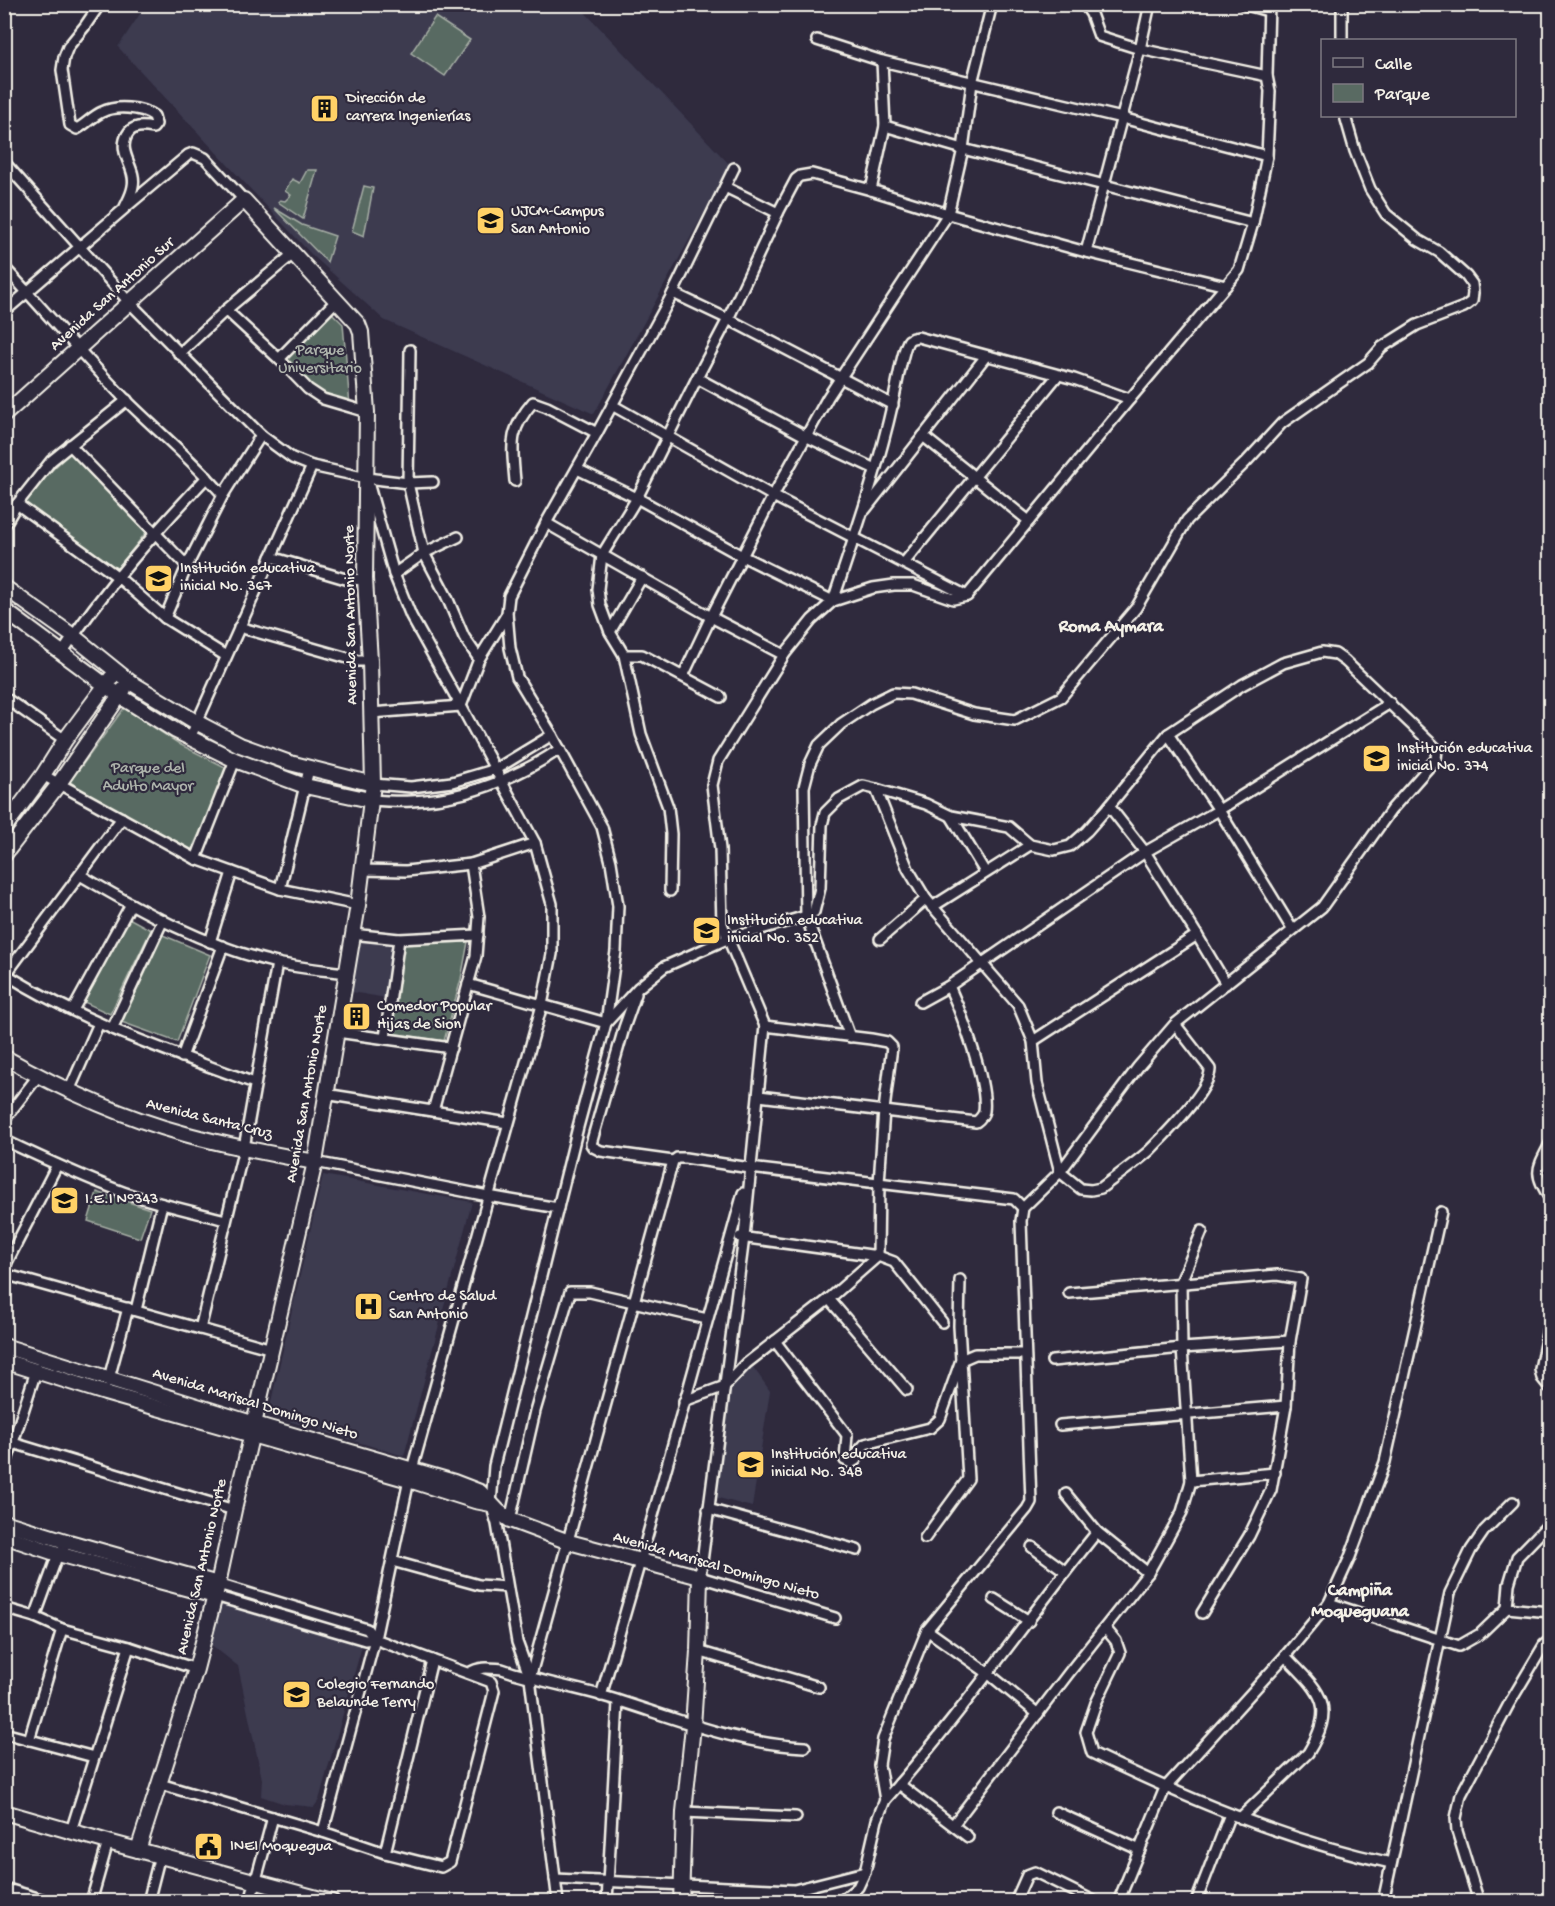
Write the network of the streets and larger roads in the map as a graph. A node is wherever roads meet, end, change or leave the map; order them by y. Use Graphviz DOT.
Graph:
graph roads {
  1 [pos="100,4"];
  2 [pos="992,4"];
  3 [pos="1084,4"];
  4 [pos="1150,4"];
  5 [pos="1243,4"];
  6 [pos="1342,4"];
  7 [pos="1268,8"];
  8 [pos="1342,39"];
  9 [pos="817,40"];
  10 [pos="1140,49"];
  11 [pos="882,61"];
  12 [pos="1267,76"];
  13 [pos="972,83"];
  14 [pos="1345,117"];
  15 [pos="1122,118"];
  16 [pos="885,126"];
  17 [pos="963,149"];
  18 [pos="1267,156"];
  19 [pos="4,162"];
  20 [pos="734,168"];
  21 [pos="1104,185"];
  22 [pos="725,187"];
  23 [pos="871,190"];
  24 [pos="244,200"];
  25 [pos="124,209"];
  26 [pos="778,213"];
  27 [pos="948,214"];
  28 [pos="1253,223"];
  29 [pos="80,249"];
  30 [pos="1086,252"];
  31 [pos="293,254"];
  32 [pos="4,267"];
  33 [pos="1226,286"];
  34 [pos="27,292"];
  35 [pos="673,293"];
  36 [pos="336,301"];
  37 [pos="129,302"];
  38 [pos="226,310"];
  39 [pos="4,312"];
  40 [pos="728,319"];
  41 [pos="78,350"];
  42 [pos="410,350"];
  43 [pos="179,354"];
  44 [pos="986,356"];
  45 [pos="279,358"];
  46 [pos="1059,375"];
  47 [pos="840,376"];
  48 [pos="696,378"];
  49 [pos="1130,399"];
  50 [pos="127,400"];
  51 [pos="612,405"];
  52 [pos="892,405"];
  53 [pos="367,412"];
  54 [pos="4,415"];
  55 [pos="597,433"];
  56 [pos="261,435"];
  57 [pos="668,436"];
  58 [pos="806,436"];
  59 [pos="923,436"];
  60 [pos="70,445"];
  61 [pos="312,466"];
  62 [pos="577,469"];
  63 [pos="875,469"];
  64 [pos="207,477"];
  65 [pos="976,477"];
  66 [pos="367,478"];
  67 [pos="514,481"];
  68 [pos="433,482"];
  69 [pos="408,483"];
  70 [pos="223,495"];
  71 [pos="773,496"];
  72 [pos="638,498"];
  73 [pos="17,504"];
  74 [pos="862,514"];
  75 [pos="1029,521"];
  76 [pos="546,522"];
  77 [pos="4,526"];
  78 [pos="154,532"];
  79 [pos="458,537"];
  80 [pos="854,538"];
  81 [pos="424,554"];
  82 [pos="602,555"];
  83 [pos="742,556"];
  84 [pos="271,557"];
  85 [pos="904,563"];
  86 [pos="187,566"];
  87 [pos="394,574"];
  88 [pos="118,577"];
  89 [pos="642,577"];
  90 [pos="365,579"];
  91 [pos="4,587"];
  92 [pos="967,596"];
  93 [pos="833,601"];
  94 [pos="4,610"];
  95 [pos="507,613"];
  96 [pos="711,617"];
  97 [pos="165,618"];
  98 [pos="239,627"];
  99 [pos="610,632"];
  100 [pos="73,636"];
  101 [pos="62,653"];
  102 [pos="624,655"];
  103 [pos="784,655"];
  104 [pos="226,656"];
  105 [pos="479,659"];
  106 [pos="370,661"];
  107 [pos="116,671"];
  108 [pos="683,676"];
  109 [pos="130,682"];
  110 [pos="106,685"];
  111 [pos="120,696"];
  112 [pos="721,696"];
  113 [pos="5,698"];
  114 [pos="1390,704"];
  115 [pos="461,706"];
  116 [pos="371,713"];
  117 [pos="196,722"];
  118 [pos="1168,734"];
  119 [pos="552,735"];
  120 [pos="190,738"];
  121 [pos="65,740"];
  122 [pos="560,749"];
  123 [pos="235,760"];
  124 [pos="309,769"];
  125 [pos="496,769"];
  126 [pos="43,776"];
  127 [pos="502,781"];
  128 [pos="373,784"];
  129 [pos="58,785"];
  130 [pos="305,786"];
  131 [pos="876,789"];
  132 [pos="370,800"];
  133 [pos="1109,806"];
  134 [pos="1219,810"];
  135 [pos="951,816"];
  136 [pos="122,818"];
  137 [pos="4,828"];
  138 [pos="535,843"];
  139 [pos="1030,846"];
  140 [pos="1145,852"];
  141 [pos="4,855"];
  142 [pos="196,859"];
  143 [pos="471,864"];
  144 [pos="362,870"];
  145 [pos="232,872"];
  146 [pos="986,872"];
  147 [pos="80,875"];
  148 [pos="280,889"];
  149 [pos="670,891"];
  150 [pos="929,903"];
  151 [pos="131,904"];
  152 [pos="358,905"];
  153 [pos="806,916"];
  154 [pos="163,920"];
  155 [pos="1292,929"];
  156 [pos="352,934"];
  157 [pos="478,935"];
  158 [pos="1197,935"];
  159 [pos="399,939"];
  160 [pos="727,939"];
  161 [pos="880,939"];
  162 [pos="210,942"];
  163 [pos="223,946"];
  164 [pos="277,963"];
  165 [pos="980,963"];
  166 [pos="346,973"];
  167 [pos="5,974"];
  168 [pos="468,984"];
  169 [pos="1226,984"];
  170 [pos="949,986"];
  171 [pos="638,988"];
  172 [pos="921,1002"];
  173 [pos="542,1005"];
  174 [pos="73,1010"];
  175 [pos="99,1023"];
  176 [pos="606,1023"];
  177 [pos="1175,1024"];
  178 [pos="765,1026"];
  179 [pos="112,1029"];
  180 [pos="337,1032"];
  181 [pos="850,1037"];
  182 [pos="385,1038"];
  183 [pos="1033,1041"];
  184 [pos="451,1048"];
  185 [pos="4,1057"];
  186 [pos="182,1057"];
  187 [pos="38,1076"];
  188 [pos="255,1083"];
  189 [pos="69,1090"];
  190 [pos="325,1094"];
  191 [pos="759,1096"];
  192 [pos="884,1110"];
  193 [pos="434,1111"];
  194 [pos="4,1120"];
  195 [pos="508,1123"];
  196 [pos="4,1140"];
  197 [pos="1551,1144"];
  198 [pos="244,1148"];
  199 [pos="673,1161"];
  200 [pos="315,1162"];
  201 [pos="57,1165"];
  202 [pos="750,1168"];
  203 [pos="1060,1172"];
  204 [pos="879,1183"];
  205 [pos="488,1196"];
  206 [pos="1551,1199"];
  207 [pos="162,1204"];
  208 [pos="558,1208"];
  209 [pos="1023,1208"];
  210 [pos="1441,1212"];
  211 [pos="226,1220"];
  212 [pos="1202,1231"];
  213 [pos="732,1236"];
  214 [pos="744,1238"];
  215 [pos="878,1256"];
  216 [pos="4,1268"];
  217 [pos="4,1274"];
  218 [pos="960,1280"];
  219 [pos="1180,1282"];
  220 [pos="1069,1293"];
  221 [pos="829,1299"];
  222 [pos="634,1301"];
  223 [pos="132,1309"];
  224 [pos="1551,1318"];
  225 [pos="707,1319"];
  226 [pos="942,1322"];
  227 [pos="200,1329"];
  228 [pos="775,1341"];
  229 [pos="1290,1341"];
  230 [pos="1182,1348"];
  231 [pos="272,1349"];
  232 [pos="7,1354"];
  233 [pos="1025,1354"];
  234 [pos="961,1360"];
  235 [pos="1052,1361"];
  236 [pos="39,1364"];
  237 [pos="110,1378"];
  238 [pos="724,1386"];
  239 [pos="1551,1388"];
  240 [pos="907,1390"];
  241 [pos="105,1393"];
  242 [pos="684,1401"];
  243 [pos="1286,1406"];
  244 [pos="1187,1414"];
  245 [pos="1060,1425"];
  246 [pos="253,1429"];
  247 [pos="13,1443"];
  248 [pos="4,1470"];
  249 [pos="1275,1473"];
  250 [pos="411,1475"];
  251 [pos="1191,1480"];
  252 [pos="1066,1494"];
  253 [pos="1513,1502"];
  254 [pos="491,1504"];
  255 [pos="708,1509"];
  256 [pos="234,1510"];
  257 [pos="510,1520"];
  258 [pos="4,1522"];
  259 [pos="1551,1523"];
  260 [pos="1097,1532"];
  261 [pos="4,1536"];
  262 [pos="925,1538"];
  263 [pos="69,1542"];
  264 [pos="568,1542"];
  265 [pos="1032,1547"];
  266 [pos="857,1550"];
  267 [pos="58,1554"];
  268 [pos="392,1561"];
  269 [pos="640,1562"];
  270 [pos="1065,1571"];
  271 [pos="1149,1572"];
  272 [pos="699,1577"];
  273 [pos="507,1587"];
  274 [pos="217,1590"];
  275 [pos="994,1599"];
  276 [pos="1329,1603"];
  277 [pos="4,1608"];
  278 [pos="1506,1608"];
  279 [pos="1551,1612"];
  280 [pos="1203,1613"];
  281 [pos="35,1617"];
  282 [pos="835,1618"];
  283 [pos="1029,1621"];
  284 [pos="1105,1628"];
  285 [pos="62,1629"];
  286 [pos="927,1630"];
  287 [pos="375,1639"];
  288 [pos="1439,1640"];
  289 [pos="1551,1640"];
  290 [pos="129,1647"];
  291 [pos="698,1651"];
  292 [pos="1285,1656"];
  293 [pos="432,1660"];
  294 [pos="196,1669"];
  295 [pos="469,1673"];
  296 [pos="989,1674"];
  297 [pos="530,1678"];
  298 [pos="819,1687"];
  299 [pos="601,1695"];
  300 [pos="618,1702"];
  301 [pos="1038,1714"];
  302 [pos="693,1726"];
  303 [pos="4,1732"];
  304 [pos="30,1740"];
  305 [pos="805,1747"];
  306 [pos="94,1757"];
  307 [pos="160,1784"];
  308 [pos="899,1784"];
  309 [pos="1165,1788"];
  310 [pos="885,1800"];
  311 [pos="4,1812"];
  312 [pos="684,1812"];
  313 [pos="1056,1812"];
  314 [pos="1230,1814"];
  315 [pos="796,1816"];
  316 [pos="273,1817"];
  317 [pos="1240,1818"];
  318 [pos="953,1825"];
  319 [pos="70,1831"];
  320 [pos="323,1832"];
  321 [pos="968,1837"];
  322 [pos="108,1842"];
  323 [pos="138,1850"];
  324 [pos="1140,1850"];
  325 [pos="385,1853"];
  326 [pos="160,1855"];
  327 [pos="1391,1863"];
  328 [pos="865,1872"];
  329 [pos="555,1879"];
  330 [pos="256,1880"];
  331 [pos="608,1880"];
  332 [pos="681,1884"];
  333 [pos="4,1888"];
  334 [pos="51,1902"];
  335 [pos="91,1902"];
  336 [pos="148,1902"];
  337 [pos="250,1902"];
  338 [pos="332,1902"];
  339 [pos="558,1902"];
  340 [pos="607,1902"];
  341 [pos="681,1902"];
  342 [pos="840,1902"];
  343 [pos="1015,1902"];
  344 [pos="1096,1902"];
  345 [pos="1118,1902"];
  346 [pos="1196,1902"];
  347 [pos="1383,1902"];
  348 [pos="1479,1902"];
  1 -- 25 [label="street"];
  2 -- 13 [label="street"];
  3 -- 10 [label="street"];
  4 -- 10 [label="street"];
  5 -- 7 [label="street"];
  6 -- 8 [label="street"];
  7 -- 12 [label="street"];
  9 -- 11 [label="street"];
  10 -- 12 [label="street"];
  10 -- 15 [label="street"];
  11 -- 13 [label="street"];
  11 -- 16 [label="street"];
  12 -- 18 [label="street"];
  13 -- 15 [label="street"];
  13 -- 17 [label="street"];
  14 -- 153 [label="street"];
  15 -- 18 [label="street"];
  15 -- 21 [label="street"];
  16 -- 17 [label="street"];
  16 -- 23 [label="street"];
  17 -- 21 [label="street"];
  17 -- 27 [label="street"];
  18 -- 28 [label="street"];
  19 -- 29 [label="street"];
  20 -- 22 [label="street"];
  21 -- 28 [label="street"];
  21 -- 30 [label="street"];
  22 -- 26 [label="street"];
  22 -- 35 [label="street"];
  23 -- 26 [label="street"];
  23 -- 27 [label="street"];
  24 -- 25 [label="street"];
  24 -- 31 [label="street"];
  24 -- 37 [label="street, Avenida San Antonio Sur"];
  25 -- 29 [label="street"];
  26 -- 40 [label="street"];
  27 -- 30 [label="street"];
  27 -- 47 [label="street"];
  28 -- 33 [label="street"];
  29 -- 34 [label="street"];
  29 -- 37 [label="street"];
  30 -- 33 [label="street"];
  31 -- 36 [label="street"];
  31 -- 38 [label="street"];
  32 -- 34 [label="street"];
  33 -- 49 [label="street"];
  34 -- 39 [label="street"];
  34 -- 41 [label="street"];
  35 -- 40 [label="street"];
  35 -- 51 [label="street"];
  36 -- 45 [label="street"];
  36 -- 53 [label="street, Avenida San Antonio Norte"];
  37 -- 41 [label="street, Avenida San Antonio Sur"];
  37 -- 43 [label="street"];
  38 -- 43 [label="street"];
  38 -- 45 [label="street"];
  40 -- 47 [label="street"];
  40 -- 48 [label="street"];
  41 -- 50 [label="street"];
  41 -- 54 [label="street, Avenida San Antonio Sur"];
  42 -- 69 [label="street"];
  43 -- 56 [label="street"];
  44 -- 46 [label="street"];
  44 -- 52 [label="street"];
  44 -- 59 [label="street"];
  45 -- 53 [label="street"];
  46 -- 49 [label="street"];
  46 -- 65 [label="street"];
  47 -- 52 [label="street"];
  47 -- 58 [label="street"];
  48 -- 57 [label="street"];
  48 -- 58 [label="street"];
  49 -- 75 [label="street"];
  50 -- 60 [label="street"];
  50 -- 64 [label="street"];
  51 -- 55 [label="street"];
  51 -- 57 [label="street"];
  52 -- 63 [label="street"];
  53 -- 66 [label="street, Avenida San Antonio Norte"];
  55 -- 62 [label="street"];
  55 -- 67 [label="street"];
  56 -- 61 [label="street"];
  56 -- 70 [label="street"];
  57 -- 71 [label="street"];
  57 -- 72 [label="street"];
  58 -- 63 [label="street"];
  58 -- 71 [label="street"];
  59 -- 65 [label="street"];
  59 -- 74 [label="street"];
  60 -- 73 [label="street"];
  60 -- 78 [label="street"];
  61 -- 66 [label="street"];
  61 -- 84 [label="street"];
  62 -- 72 [label="street"];
  62 -- 76 [label="street"];
  63 -- 74 [label="street"];
  64 -- 70 [label="street"];
  64 -- 78 [label="street"];
  65 -- 75 [label="street"];
  65 -- 85 [label="street"];
  66 -- 69 [label="street"];
  66 -- 87 [label="street"];
  66 -- 90 [label="street, Avenida San Antonio Norte"];
  68 -- 69 [label="street"];
  69 -- 81 [label="street"];
  70 -- 86 [label="street"];
  71 -- 80 [label="street"];
  71 -- 83 [label="street"];
  72 -- 82 [label="street"];
  72 -- 83 [label="street"];
  73 -- 77 [label="street"];
  73 -- 88 [label="street"];
  74 -- 80 [label="street"];
  75 -- 92 [label="street"];
  76 -- 82 [label="street"];
  76 -- 95 [label="street"];
  78 -- 86 [label="street"];
  78 -- 88 [label="street"];
  79 -- 81 [label="street"];
  80 -- 85 [label="street"];
  80 -- 93 [label="street"];
  81 -- 87 [label="street"];
  81 -- 105 [label="street"];
  82 -- 89 [label="street"];
  82 -- 99 [label="street"];
  83 -- 93 [label="street"];
  83 -- 96 [label="street"];
  84 -- 90 [label="street"];
  84 -- 98 [label="street"];
  85 -- 92 [label="street"];
  86 -- 97 [label="street"];
  87 -- 115 [label="street"];
  88 -- 97 [label="street"];
  88 -- 100 [label="street"];
  89 -- 96 [label="street"];
  89 -- 99 [label="street"];
  90 -- 106 [label="street, Avenida San Antonio Norte"];
  91 -- 100 [label="street"];
  92 -- 93 [label="street"];
  93 -- 103 [label="street"];
  94 -- 101 [label="street"];
  95 -- 105 [label="street"];
  95 -- 119 [label="street"];
  96 -- 103 [label="street"];
  96 -- 108 [label="street"];
  97 -- 104 [label="street"];
  98 -- 104 [label="street"];
  98 -- 106 [label="street"];
  99 -- 102 [label="street"];
  100 -- 101 [label="street"];
  100 -- 107 [label="street"];
  101 -- 110 [label="street"];
  102 -- 108 [label="street"];
  102 -- 149 [label="street"];
  103 -- 160 [label="street"];
  104 -- 117 [label="street"];
  105 -- 115 [label="street"];
  106 -- 116 [label="street, Avenida San Antonio Norte"];
  107 -- 109 [label="street"];
  107 -- 110 [label="street"];
  108 -- 112 [label="street"];
  109 -- 111 [label="street"];
  109 -- 117 [label="street"];
  110 -- 111 [label="street"];
  110 -- 121 [label="street"];
  111 -- 120 [label="street"];
  111 -- 129 [label="street"];
  113 -- 121 [label="street"];
  114 -- 118 [label="street"];
  114 -- 134 [label="street"];
  114 -- 155 [label="street"];
  115 -- 116 [label="street"];
  115 -- 125 [label="street"];
  116 -- 128 [label="street, Avenida San Antonio Norte"];
  117 -- 120 [label="street"];
  117 -- 124 [label="street"];
  118 -- 133 [label="street"];
  118 -- 134 [label="street"];
  119 -- 122 [label="street"];
  119 -- 125 [label="street"];
  120 -- 123 [label="street"];
  121 -- 126 [label="street"];
  122 -- 127 [label="street"];
  122 -- 176 [label="street"];
  123 -- 130 [label="street"];
  123 -- 142 [label="street"];
  124 -- 128 [label="street"];
  124 -- 130 [label="street"];
  125 -- 127 [label="street"];
  125 -- 128 [label="street"];
  126 -- 129 [label="street"];
  126 -- 137 [label="street"];
  127 -- 132 [label="street"];
  127 -- 138 [label="street"];
  128 -- 132 [label="street, Avenida San Antonio Norte"];
  129 -- 136 [label="street"];
  129 -- 141 [label="street"];
  130 -- 132 [label="street"];
  130 -- 148 [label="street"];
  131 -- 135 [label="street"];
  131 -- 150 [label="street"];
  131 -- 153 [label="street"];
  132 -- 144 [label="street, Avenida San Antonio Norte"];
  133 -- 139 [label="street"];
  133 -- 140 [label="street"];
  134 -- 140 [label="street"];
  134 -- 155 [label="street"];
  135 -- 139 [label="street"];
  135 -- 146 [label="street"];
  136 -- 142 [label="street"];
  136 -- 147 [label="street"];
  138 -- 143 [label="street"];
  138 -- 173 [label="street"];
  139 -- 146 [label="street"];
  140 -- 158 [label="street"];
  140 -- 165 [label="street"];
  142 -- 145 [label="street"];
  143 -- 144 [label="street"];
  143 -- 157 [label="street"];
  144 -- 152 [label="street, Avenida San Antonio Norte"];
  145 -- 148 [label="street"];
  145 -- 162 [label="street"];
  146 -- 150 [label="street"];
  147 -- 151 [label="street"];
  147 -- 167 [label="street"];
  148 -- 152 [label="street"];
  150 -- 161 [label="street"];
  150 -- 165 [label="street"];
  151 -- 154 [label="street"];
  151 -- 174 [label="street"];
  152 -- 156 [label="street, Avenida San Antonio Norte"];
  153 -- 160 [label="street"];
  153 -- 181 [label="street"];
  154 -- 162 [label="street"];
  154 -- 179 [label="street"];
  155 -- 169 [label="street"];
  156 -- 159 [label="street"];
  156 -- 166 [label="street, Avenida San Antonio Norte"];
  157 -- 159 [label="street"];
  157 -- 168 [label="street"];
  158 -- 169 [label="street"];
  158 -- 183 [label="street"];
  159 -- 182 [label="street"];
  160 -- 171 [label="street"];
  160 -- 178 [label="street"];
  162 -- 163 [label="street"];
  163 -- 164 [label="street"];
  163 -- 186 [label="street"];
  164 -- 166 [label="street"];
  164 -- 188 [label="street"];
  165 -- 170 [label="street"];
  165 -- 183 [label="street"];
  166 -- 180 [label="street, Avenida San Antonio Norte"];
  167 -- 174 [label="street"];
  168 -- 173 [label="street"];
  168 -- 184 [label="street"];
  169 -- 177 [label="street"];
  170 -- 172 [label="street"];
  170 -- 192 [label="street"];
  171 -- 176 [label="street"];
  171 -- 199 [label="street"];
  173 -- 176 [label="street"];
  173 -- 195 [label="street"];
  174 -- 175 [label="street"];
  175 -- 179 [label="street"];
  175 -- 189 [label="street"];
  176 -- 208 [label="street"];
  177 -- 203 [label="street"];
  177 -- 203 [label="street"];
  178 -- 181 [label="street"];
  178 -- 191 [label="street"];
  179 -- 186 [label="street"];
  180 -- 182 [label="street"];
  180 -- 190 [label="street, Avenida San Antonio Norte"];
  181 -- 192 [label="street"];
  182 -- 184 [label="street"];
  183 -- 203 [label="street"];
  184 -- 193 [label="street"];
  185 -- 187 [label="street, Avenida Santa Cruz"];
  186 -- 188 [label="street"];
  187 -- 189 [label="street, Avenida Santa Cruz"];
  187 -- 194 [label="street"];
  188 -- 198 [label="street"];
  189 -- 198 [label="street, Avenida Santa Cruz"];
  190 -- 193 [label="street"];
  190 -- 200 [label="street, Avenida San Antonio Norte"];
  191 -- 192 [label="street"];
  191 -- 202 [label="street"];
  192 -- 204 [label="street"];
  193 -- 195 [label="street"];
  195 -- 205 [label="street"];
  196 -- 201 [label="street"];
  197 -- 206 [label="street"];
  198 -- 200 [label="street, Avenida Santa Cruz"];
  198 -- 211 [label="street"];
  199 -- 202 [label="street"];
  199 -- 222 [label="street"];
  200 -- 205 [label="street, Avenida Santa Cruz"];
  200 -- 231 [label="street, Avenida San Antonio Norte"];
  201 -- 207 [label="street"];
  201 -- 216 [label="street"];
  202 -- 204 [label="street"];
  202 -- 213 [label="street"];
  202 -- 214 [label="street"];
  203 -- 209 [label="street"];
  204 -- 209 [label="street"];
  204 -- 215 [label="street"];
  205 -- 208 [label="street, Avenida Santa Cruz"];
  205 -- 250 [label="street"];
  207 -- 211 [label="street"];
  207 -- 223 [label="street"];
  208 -- 254 [label="street"];
  209 -- 233 [label="street"];
  210 -- 276 [label="street"];
  211 -- 227 [label="street"];
  212 -- 219 [label="street"];
  213 -- 214 [label="street"];
  213 -- 225 [label="street"];
  214 -- 215 [label="street"];
  214 -- 238 [label="street"];
  215 -- 221 [label="street"];
  215 -- 226 [label="street"];
  217 -- 223 [label="street"];
  218 -- 234 [label="street"];
  219 -- 220 [label="street"];
  219 -- 229 [label="street"];
  219 -- 230 [label="street"];
  221 -- 228 [label="street"];
  221 -- 240 [label="street"];
  222 -- 225 [label="street"];
  222 -- 257 [label="street"];
  222 -- 264 [label="street"];
  223 -- 227 [label="street"];
  223 -- 237 [label="street"];
  224 -- 239 [label="street"];
  225 -- 242 [label="street"];
  227 -- 231 [label="street"];
  228 -- 234 [label="street"];
  228 -- 238 [label="street"];
  229 -- 230 [label="street"];
  229 -- 243 [label="street"];
  230 -- 235 [label="street"];
  230 -- 244 [label="street"];
  231 -- 246 [label="street, Avenida San Antonio Norte"];
  232 -- 236 [label="street, Avenida Mariscal Domingo Nieto"];
  233 -- 234 [label="street"];
  233 -- 286 [label="street"];
  234 -- 262 [label="street"];
  236 -- 237 [label="street, Avenida Mariscal Domingo Nieto"];
  236 -- 241 [label="street, Avenida Mariscal Domingo Nieto"];
  236 -- 247 [label="street"];
  237 -- 241 [label="street"];
  237 -- 246 [label="street, Avenida Mariscal Domingo Nieto"];
  238 -- 242 [label="street"];
  238 -- 255 [label="street"];
  241 -- 246 [label="street, Avenida Mariscal Domingo Nieto"];
  242 -- 269 [label="street"];
  243 -- 244 [label="street"];
  243 -- 249 [label="street"];
  244 -- 245 [label="street"];
  244 -- 251 [label="street"];
  246 -- 250 [label="street, Avenida Mariscal Domingo Nieto"];
  246 -- 256 [label="street, Avenida San Antonio Norte"];
  247 -- 248 [label="street"];
  247 -- 256 [label="street"];
  249 -- 251 [label="street"];
  249 -- 280 [label="street"];
  250 -- 254 [label="street, Avenida Mariscal Domingo Nieto"];
  250 -- 268 [label="street"];
  251 -- 271 [label="street"];
  252 -- 260 [label="street"];
  253 -- 288 [label="street"];
  254 -- 257 [label="street, Avenida Mariscal Domingo Nieto"];
  254 -- 273 [label="street"];
  255 -- 266 [label="street"];
  255 -- 272 [label="street"];
  256 -- 274 [label="street, Avenida San Antonio Norte"];
  257 -- 264 [label="street, Avenida Mariscal Domingo Nieto"];
  258 -- 263 [label="street"];
  259 -- 278 [label="street"];
  260 -- 270 [label="street"];
  260 -- 271 [label="street"];
  261 -- 267 [label="street"];
  263 -- 267 [label="street"];
  263 -- 274 [label="street"];
  264 -- 269 [label="street, Avenida Mariscal Domingo Nieto"];
  264 -- 297 [label="street"];
  265 -- 270 [label="street"];
  267 -- 274 [label="street"];
  267 -- 281 [label="street"];
  268 -- 273 [label="street"];
  268 -- 287 [label="street"];
  269 -- 272 [label="street, Avenida Mariscal Domingo Nieto"];
  269 -- 299 [label="street"];
  270 -- 283 [label="street"];
  271 -- 284 [label="street"];
  272 -- 282 [label="street, Avenida Mariscal Domingo Nieto"];
  272 -- 291 [label="street"];
  273 -- 297 [label="street"];
  274 -- 287 [label="street"];
  274 -- 294 [label="street, Avenida San Antonio Norte"];
  275 -- 283 [label="street"];
  276 -- 288 [label="street"];
  276 -- 292 [label="street"];
  277 -- 281 [label="street"];
  278 -- 279 [label="street"];
  278 -- 288 [label="street"];
  281 -- 285 [label="street"];
  283 -- 296 [label="street"];
  284 -- 301 [label="street"];
  284 -- 309 [label="street"];
  285 -- 290 [label="street"];
  285 -- 304 [label="street"];
  286 -- 296 [label="street"];
  286 -- 310 [label="street"];
  287 -- 293 [label="street"];
  287 -- 320 [label="street"];
  288 -- 327 [label="street"];
  289 -- 348 [label="street"];
  290 -- 294 [label="street"];
  290 -- 306 [label="street"];
  291 -- 298 [label="street"];
  291 -- 302 [label="street"];
  292 -- 309 [label="street"];
  292 -- 317 [label="street"];
  293 -- 295 [label="street"];
  293 -- 325 [label="street"];
  294 -- 307 [label="street, Avenida San Antonio Norte"];
  295 -- 297 [label="street"];
  295 -- 325 [label="street"];
  296 -- 301 [label="street"];
  296 -- 308 [label="street"];
  297 -- 299 [label="street"];
  297 -- 329 [label="street"];
  299 -- 300 [label="street"];
  300 -- 302 [label="street"];
  300 -- 331 [label="street"];
  301 -- 318 [label="street"];
  302 -- 305 [label="street"];
  302 -- 312 [label="street"];
  303 -- 304 [label="street"];
  304 -- 306 [label="street"];
  306 -- 319 [label="street"];
  307 -- 316 [label="street"];
  307 -- 323 [label="street, Avenida San Antonio Norte"];
  308 -- 310 [label="street"];
  308 -- 318 [label="street"];
  309 -- 314 [label="street"];
  309 -- 324 [label="street"];
  310 -- 328 [label="street"];
  311 -- 319 [label="street"];
  312 -- 315 [label="street"];
  312 -- 332 [label="street"];
  313 -- 324 [label="street"];
  314 -- 317 [label="street"];
  314 -- 346 [label="street"];
  316 -- 320 [label="street"];
  316 -- 330 [label="street"];
  317 -- 327 [label="street"];
  318 -- 321 [label="street"];
  319 -- 322 [label="street"];
  320 -- 325 [label="street"];
  322 -- 323 [label="street"];
  322 -- 335 [label="street"];
  323 -- 326 [label="street"];
  324 -- 345 [label="street"];
  326 -- 330 [label="street"];
  326 -- 336 [label="street"];
  327 -- 347 [label="street"];
  328 -- 332 [label="street"];
  328 -- 342 [label="street"];
  329 -- 331 [label="street"];
  329 -- 339 [label="street"];
  330 -- 337 [label="street"];
  330 -- 338 [label="street"];
  331 -- 332 [label="street"];
  331 -- 340 [label="street"];
  332 -- 341 [label="street"];
  333 -- 334 [label="street"];
  343 -- 344 [label="street"];
}
